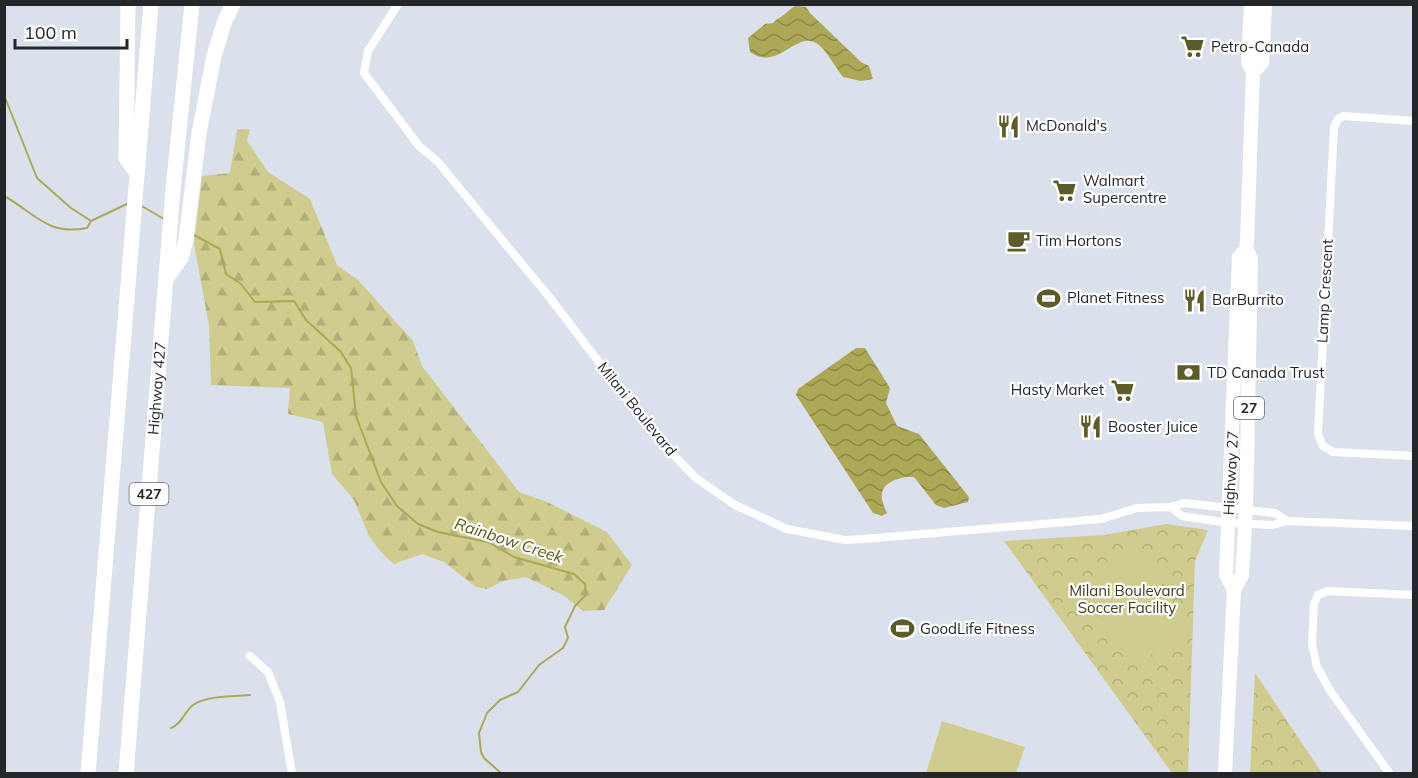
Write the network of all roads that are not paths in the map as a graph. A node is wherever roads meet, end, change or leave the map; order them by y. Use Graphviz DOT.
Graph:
graph roads {
  1 [pos="128,4"];
  2 [pos="152,4"];
  3 [pos="192,4"];
  4 [pos="233,4"];
  5 [pos="398,4"];
  6 [pos="1251,4"];
  7 [pos="1264,4"];
  8 [pos="1253,72"];
  9 [pos="1413,121"];
  10 [pos="137,173"];
  11 [pos="177,246"];
  12 [pos="1246,249"];
  13 [pos="1413,456"];
  14 [pos="1171,507"];
  15 [pos="1229,508"];
  16 [pos="1246,517"];
  17 [pos="1287,521"];
  18 [pos="1229,523"];
  19 [pos="1413,526"];
  20 [pos="1234,590"];
  21 [pos="1413,595"];
  22 [pos="250,656"];
  23 [pos="88,774"];
  24 [pos="126,774"];
  25 [pos="292,774"];
  26 [pos="1225,774"];
  27 [pos="1390,774"];
  1 -- 10 [label="highway"];
  2 -- 10 [label="highway, 427"];
  3 -- 11 [label="highway, Highway 427 / 427"];
  4 -- 11 [label="highway"];
  5 -- 14 [label="street, Milani Boulevard"];
  6 -- 8 [label="main road, Highway 27 / 27"];
  7 -- 8 [label="main road, Highway 27 / 27"];
  8 -- 12 [label="main road, Highway 27 / 27"];
  9 -- 13 [label="street, Lamp Crescent"];
  10 -- 23 [label="highway, 427"];
  11 -- 24 [label="highway, Highway 427 / 427"];
  12 -- 15 [label="main road, Highway 27 / 27"];
  12 -- 16 [label="main road, Highway 27 / 27"];
  14 -- 15 [label="street, Milani Boulevard"];
  14 -- 18 [label="street, Milani Boulevard"];
  15 -- 16 [label="street, Milani Boulevard"];
  15 -- 18 [label="main road, Highway 27 / 27"];
  16 -- 17 [label="street"];
  16 -- 17 [label="street"];
  16 -- 18 [label="street, Milani Boulevard"];
  16 -- 20 [label="main road, Highway 27 / 27"];
  17 -- 19 [label="street"];
  18 -- 20 [label="main road, Highway 27 / 27"];
  20 -- 26 [label="main road, Highway 27 / 27"];
  21 -- 27 [label="street"];
  22 -- 25 [label="street"];
}
